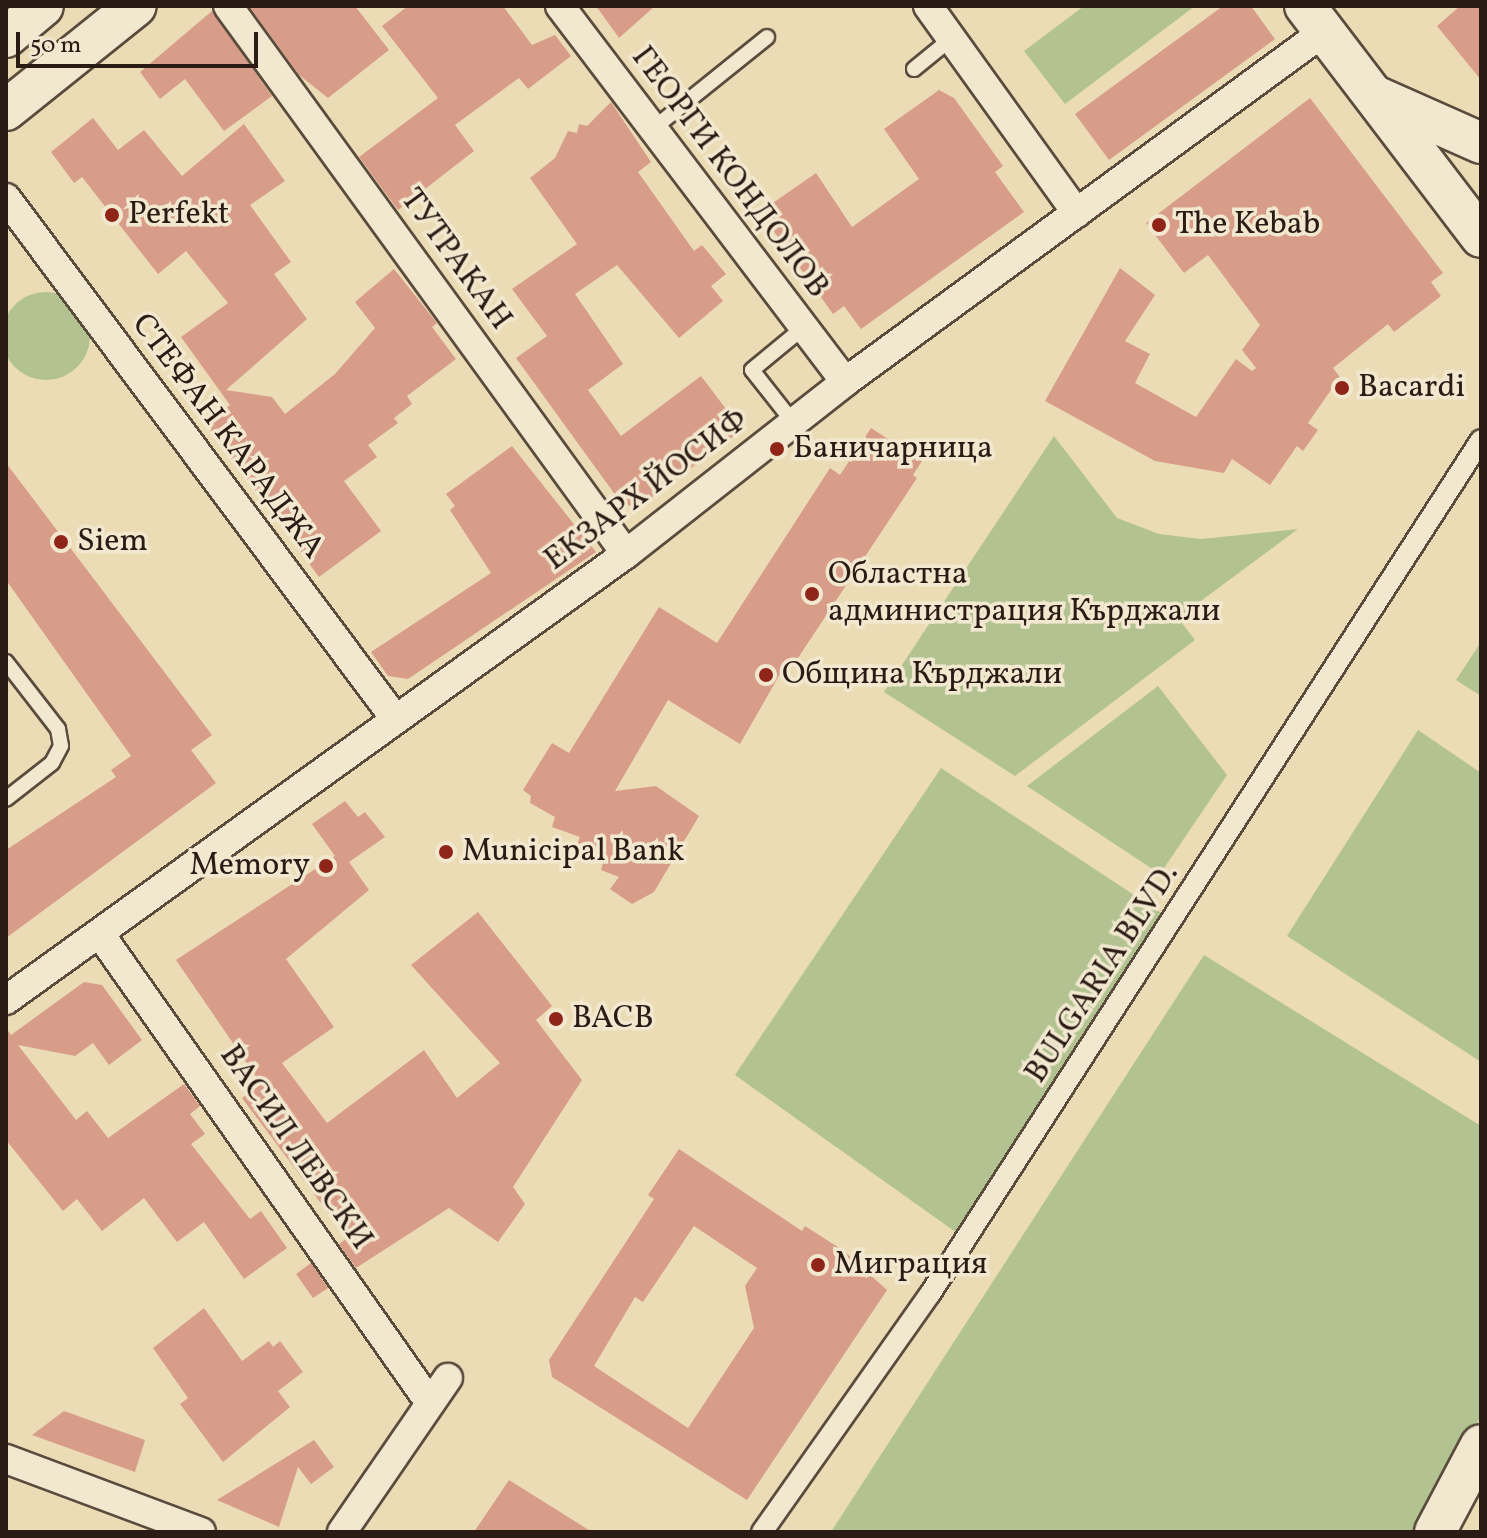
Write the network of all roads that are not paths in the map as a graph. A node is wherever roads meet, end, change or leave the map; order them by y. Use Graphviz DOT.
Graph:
graph roads {
  1 [pos="43,6"];
  2 [pos="136,6"];
  3 [pos="228,6"];
  4 [pos="560,6"];
  5 [pos="928,6"];
  6 [pos="1315,19"];
  7 [pos="6,37"];
  8 [pos="767,37"];
  9 [pos="952,38"];
  10 [pos="914,69"];
  11 [pos="1373,95"];
  12 [pos="6,110"];
  13 [pos="654,128"];
  14 [pos="1481,143"];
  15 [pos="6,198"];
  16 [pos="1077,213"];
  17 [pos="1481,237"];
  18 [pos="803,328"];
  19 [pos="845,382"];
  20 [pos="793,422"];
  21 [pos="1481,440"];
  22 [pos="626,554"];
  23 [pos="6,662"];
  24 [pos="394,717"];
  25 [pos="6,799"];
  26 [pos="100,934"];
  27 [pos="6,1000"];
  28 [pos="448,1378"];
  29 [pos="430,1403"];
  30 [pos="1481,1445"];
  31 [pos="6,1459"];
  32 [pos="201,1532"];
  33 [pos="342,1532"];
  34 [pos="762,1532"];
  35 [pos="1435,1532"];
  1 -- 7 [label="main road"];
  2 -- 12 [label="main road"];
  3 -- 22 [label="street, ТУТРАКАН"];
  4 -- 13 [label="street, ГЕОРГИ КОНДОЛОВ"];
  5 -- 9 [label="street"];
  6 -- 11 [label="main road"];
  6 -- 16 [label="street, ЕКЗАРХ ЙОСИФ"];
  8 -- 13 [label="lane"];
  9 -- 10 [label="lane"];
  9 -- 16 [label="street"];
  11 -- 14 [label="main road"];
  11 -- 17 [label="main road"];
  13 -- 18 [label="street, ГЕОРГИ КОНДОЛОВ"];
  15 -- 24 [label="street, СТЕФАН КАРАДЖА"];
  16 -- 19 [label="street, ЕКЗАРХ ЙОСИФ"];
  18 -- 19 [label="street, ГЕОРГИ КОНДОЛОВ"];
  18 -- 20 [label="lane"];
  19 -- 20 [label="street, ЕКЗАРХ ЙОСИФ"];
  20 -- 22 [label="street, ЕКЗАРХ ЙОСИФ"];
  21 -- 34 [label="street, BULGARIA BLVD."];
  22 -- 24 [label="street, ЕКЗАРХ ЙОСИФ"];
  23 -- 25 [label="lane"];
  24 -- 26 [label="street, ЕКЗАРХ ЙОСИФ"];
  26 -- 27 [label="street, ЕКЗАРХ ЙОСИФ"];
  26 -- 29 [label="street, ВАСИЛ ЛЕВСКИ"];
  28 -- 29 [label="street"];
  29 -- 33 [label="street"];
  30 -- 35 [label="main road"];
  31 -- 32 [label="street"];
}
